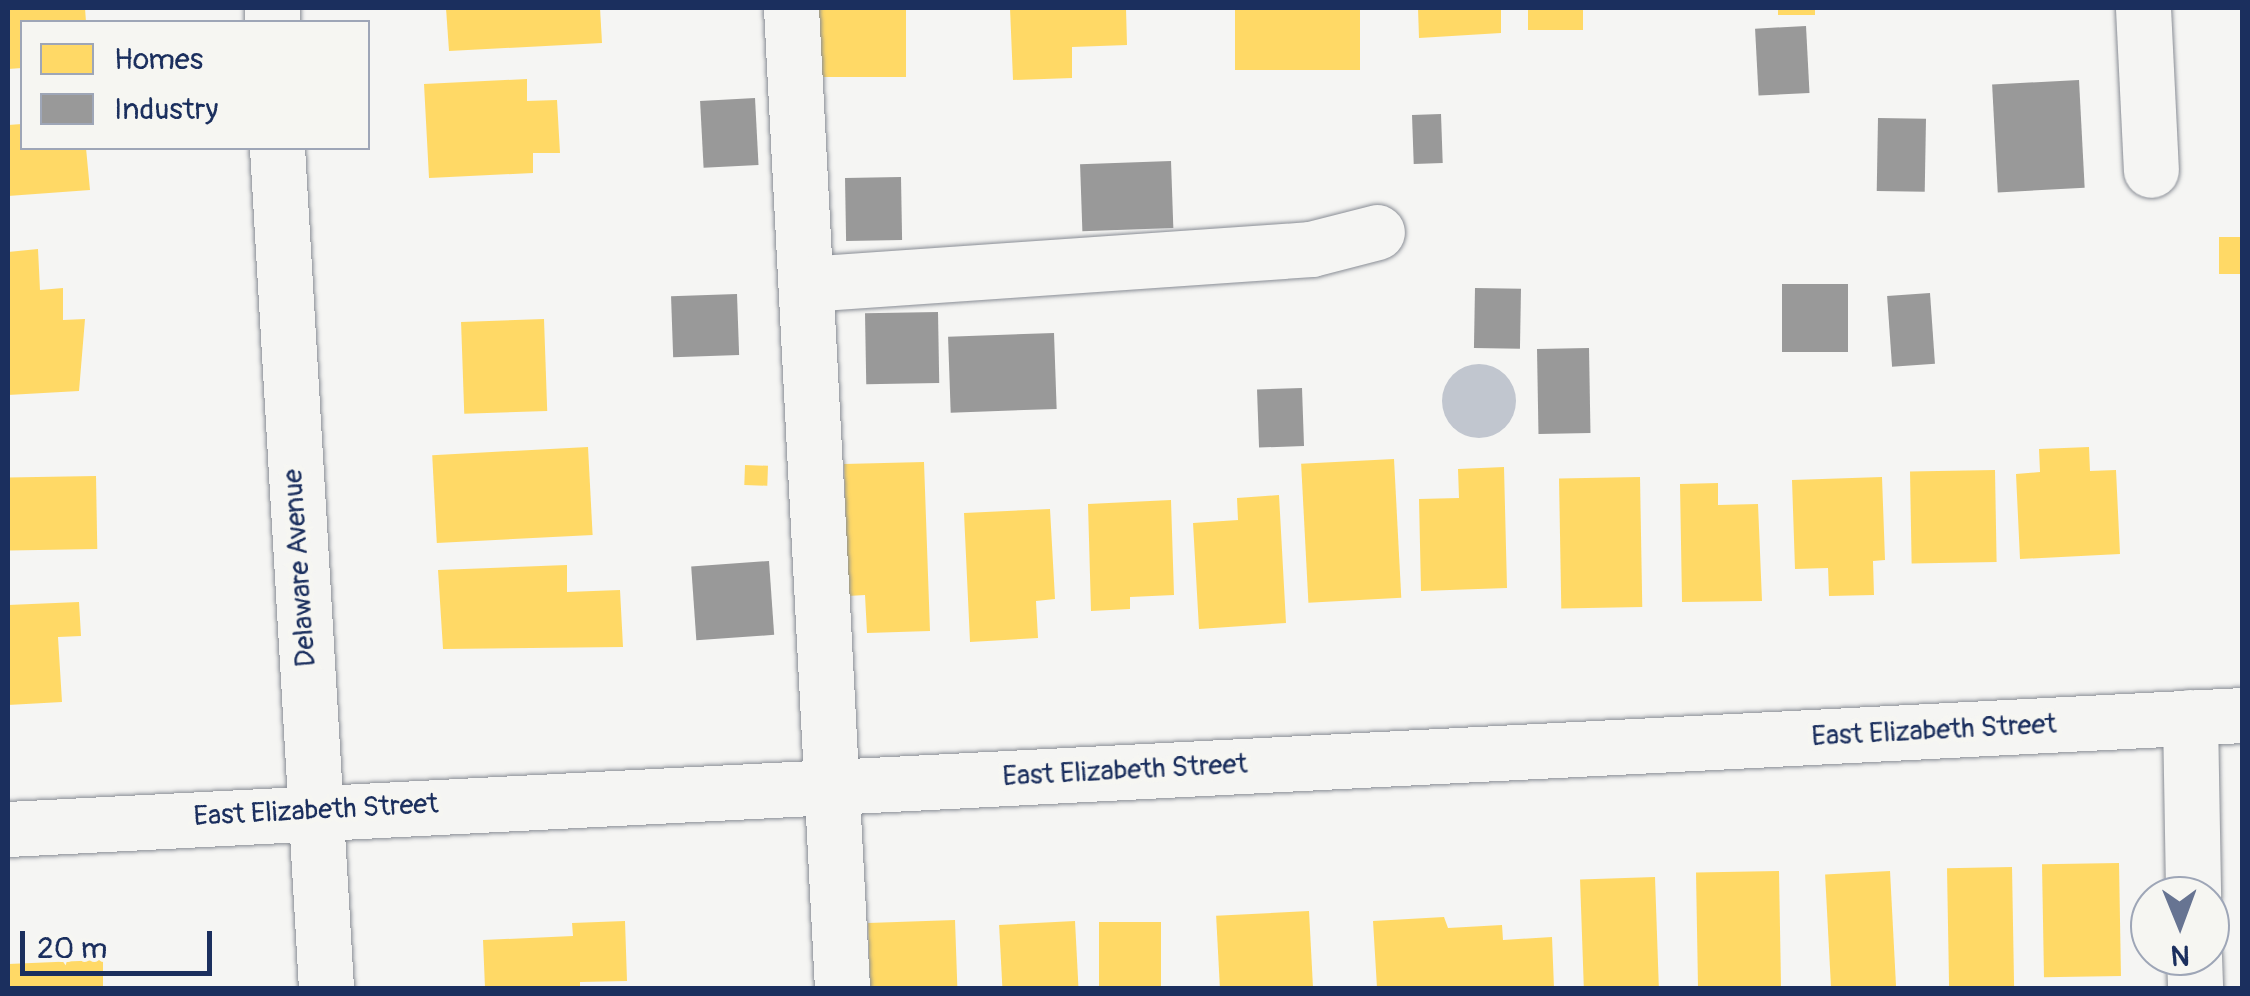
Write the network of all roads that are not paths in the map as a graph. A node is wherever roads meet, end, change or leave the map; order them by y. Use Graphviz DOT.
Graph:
graph roads {
  1 [pos="791,8"];
  2 [pos="2144,8"];
  3 [pos="277,150"];
  4 [pos="2152,170"];
  5 [pos="1377,232"];
  6 [pos="806,284"];
  7 [pos="2216,716"];
  8 [pos="831,787"];
  9 [pos="317,810"];
  10 [pos="8,829"];
  11 [pos="2196,876"];
  12 [pos="326,988"];
  13 [pos="842,988"];
  1 -- 6 [label="street"];
  2 -- 4 [label="street"];
  3 -- 9 [label="street, Delaware Avenue"];
  5 -- 6 [label="street"];
  6 -- 8 [label="street"];
  7 -- 8 [label="street, East Elizabeth Street"];
  7 -- 11 [label="street"];
  8 -- 9 [label="street, East Elizabeth Street"];
  8 -- 13 [label="street"];
  9 -- 10 [label="street, East Elizabeth Street"];
  9 -- 12 [label="street, Delaware Avenue"];
}
